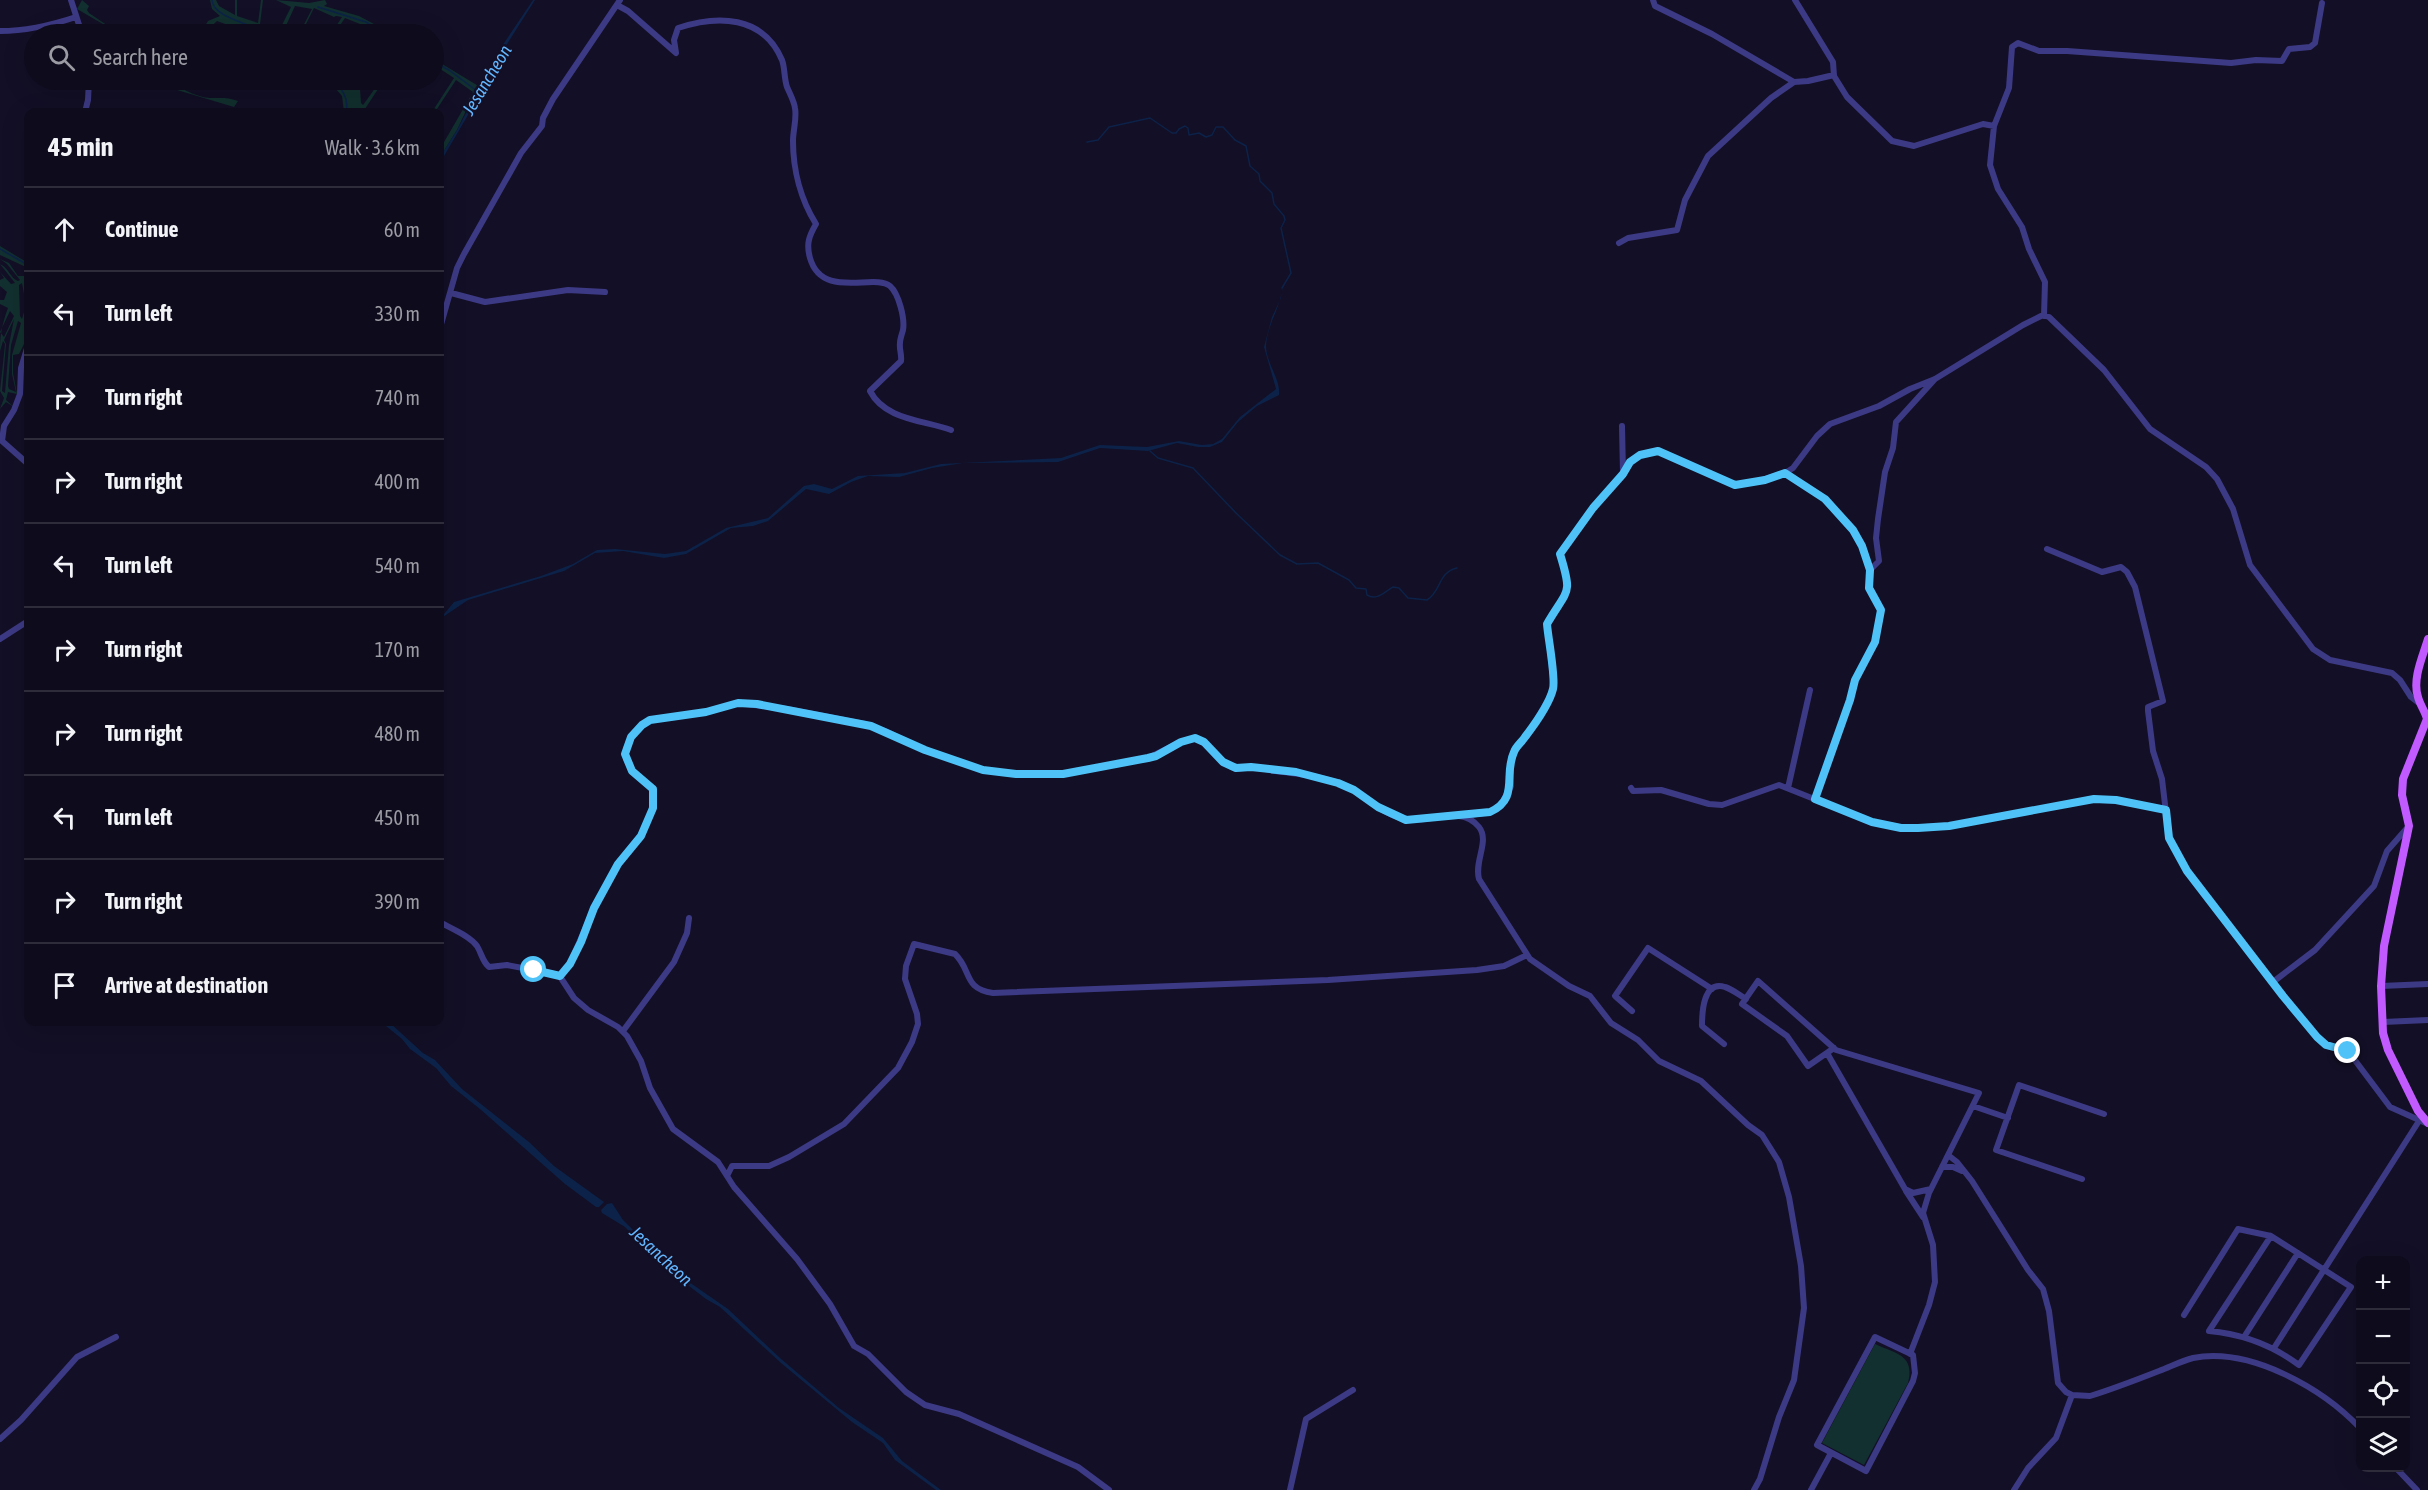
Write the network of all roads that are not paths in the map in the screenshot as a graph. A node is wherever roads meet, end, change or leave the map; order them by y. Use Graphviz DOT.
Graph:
graph roads {
  1 [pos="70,0"];
  2 [pos="1653,0"];
  3 [pos="1795,0"];
  4 [pos="619,2"];
  5 [pos="2322,3"];
  6 [pos="76,17"];
  7 [pos="45,24"];
  8 [pos="78,24"];
  9 [pos="24,30"];
  10 [pos="0,31"];
  11 [pos="1834,75"];
  12 [pos="1794,82"];
  13 [pos="88,90"];
  14 [pos="86,108"];
  15 [pos="1994,126"];
  16 [pos="1619,243"];
  17 [pos="605,292"];
  18 [pos="451,293"];
  19 [pos="444,315"];
  20 [pos="2044,316"];
  21 [pos="24,358"];
  22 [pos="1935,379"];
  23 [pos="1622,426"];
  24 [pos="951,430"];
  25 [pos="24,460"];
  26 [pos="1785,473"];
  27 [pos="1623,474"];
  28 [pos="2047,549"];
  29 [pos="1870,570"];
  30 [pos="24,624"];
  31 [pos="0,639"];
  32 [pos="2428,639"];
  33 [pos="1810,690"];
  34 [pos="2421,705"];
  35 [pos="1631,788"];
  36 [pos="1788,788"];
  37 [pos="1815,799"];
  38 [pos="2166,810"];
  39 [pos="1464,816"];
  40 [pos="2409,826"];
  41 [pos="690,918"];
  42 [pos="444,924"];
  43 [pos="1527,955"];
  44 [pos="560,976"];
  45 [pos="2273,982"];
  46 [pos="2428,984"];
  47 [pos="2381,986"];
  48 [pos="1712,989"];
  49 [pos="1746,999"];
  50 [pos="1632,1011"];
  51 [pos="2428,1020"];
  52 [pos="2383,1022"];
  53 [pos="623,1032"];
  54 [pos="1724,1044"];
  55 [pos="1834,1048"];
  56 [pos="1827,1053"];
  57 [pos="1973,1106"];
  58 [pos="2104,1114"];
  59 [pos="2007,1118"];
  60 [pos="2425,1123"];
  61 [pos="1948,1155"];
  62 [pos="1942,1167"];
  63 [pos="1963,1171"];
  64 [pos="727,1176"];
  65 [pos="2082,1179"];
  66 [pos="1931,1188"];
  67 [pos="1905,1189"];
  68 [pos="1925,1220"];
  69 [pos="2271,1236"];
  70 [pos="2298,1252"];
  71 [pos="2325,1269"];
  72 [pos="2184,1315"];
  73 [pos="116,1337"];
  74 [pos="2244,1337"];
  75 [pos="2274,1348"];
  76 [pos="1910,1353"];
  77 [pos="1353,1390"];
  78 [pos="2073,1395"];
  79 [pos="2356,1424"];
  80 [pos="0,1439"];
  81 [pos="1831,1453"];
  82 [pos="2401,1472"];
  83 [pos="1109,1490"];
  84 [pos="1290,1490"];
  85 [pos="1754,1490"];
  86 [pos="1811,1490"];
  87 [pos="2014,1490"];
  88 [pos="2417,1490"];
  1 -- 6 [label="street"];
  2 -- 12 [label="street"];
  3 -- 11 [label="street"];
  4 -- 18 [label="street"];
  4 -- 24 [label="street"];
  5 -- 15 [label="street"];
  6 -- 7 [label="street"];
  6 -- 8 [label="street"];
  9 -- 10 [label="street"];
  11 -- 12 [label="street"];
  11 -- 15 [label="street"];
  12 -- 16 [label="street"];
  13 -- 14 [label="street"];
  15 -- 20 [label="street"];
  17 -- 18 [label="street"];
  18 -- 19 [label="street"];
  20 -- 22 [label="street"];
  20 -- 34 [label="street"];
  21 -- 25 [label="street"];
  22 -- 26 [label="street"];
  22 -- 29 [label="street"];
  23 -- 27 [label="street"];
  26 -- 27 [label="street"];
  26 -- 29 [label="street"];
  27 -- 39 [label="street"];
  28 -- 38 [label="street"];
  29 -- 37 [label="street"];
  30 -- 31 [label="street"];
  32 -- 34 [label="main road"];
  33 -- 36 [label="street"];
  34 -- 40 [label="main road"];
  35 -- 36 [label="street"];
  36 -- 37 [label="street"];
  37 -- 38 [label="street"];
  38 -- 45 [label="street"];
  39 -- 43 [label="street"];
  39 -- 44 [label="street"];
  40 -- 45 [label="street"];
  40 -- 47 [label="main road"];
  41 -- 53 [label="street"];
  42 -- 44 [label="street"];
  43 -- 64 [label="street"];
  43 -- 85 [label="street"];
  44 -- 53 [label="street"];
  45 -- 60 [label="street"];
  46 -- 47 [label="street"];
  47 -- 52 [label="main road"];
  48 -- 49 [label="street"];
  48 -- 50 [label="street"];
  48 -- 54 [label="street"];
  49 -- 55 [label="street"];
  49 -- 56 [label="street"];
  51 -- 52 [label="street"];
  52 -- 60 [label="main road"];
  53 -- 64 [label="street"];
  55 -- 56 [label="street"];
  55 -- 57 [label="street"];
  56 -- 67 [label="street"];
  57 -- 59 [label="street"];
  57 -- 61 [label="street"];
  58 -- 59 [label="street"];
  59 -- 65 [label="street"];
  60 -- 71 [label="street"];
  61 -- 62 [label="street"];
  61 -- 63 [label="street"];
  62 -- 63 [label="street"];
  62 -- 66 [label="street"];
  63 -- 78 [label="street"];
  64 -- 83 [label="street"];
  66 -- 67 [label="street"];
  66 -- 68 [label="street"];
  67 -- 68 [label="street"];
  68 -- 76 [label="street"];
  69 -- 70 [label="street"];
  69 -- 72 [label="street"];
  69 -- 74 [label="street"];
  70 -- 71 [label="street"];
  70 -- 74 [label="street"];
  71 -- 75 [label="street"];
  71 -- 75 [label="street"];
  73 -- 80 [label="street"];
  74 -- 75 [label="street"];
  76 -- 81 [label="street"];
  76 -- 81 [label="street"];
  77 -- 84 [label="street"];
  78 -- 79 [label="street"];
  78 -- 87 [label="street"];
  81 -- 86 [label="street"];
  82 -- 88 [label="street"];
}
